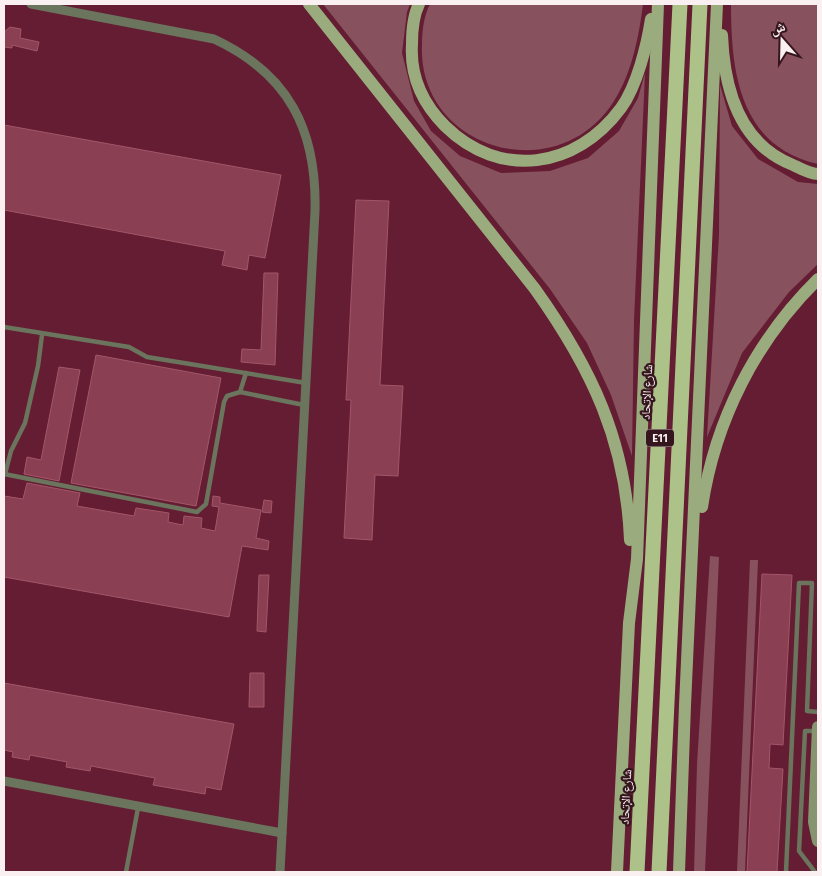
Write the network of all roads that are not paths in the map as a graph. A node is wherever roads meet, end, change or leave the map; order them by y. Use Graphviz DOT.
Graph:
graph roads {
  1 [pos="31,4"];
  2 [pos="309,4"];
  3 [pos="419,4"];
  4 [pos="653,4"];
  5 [pos="658,4"];
  6 [pos="680,4"];
  7 [pos="700,4"];
  8 [pos="717,4"];
  9 [pos="721,4"];
  10 [pos="818,174"];
  11 [pos="818,279"];
  12 [pos="4,327"];
  13 [pos="42,335"];
  14 [pos="246,373"];
  15 [pos="306,383"];
  16 [pos="240,392"];
  17 [pos="304,406"];
  18 [pos="4,474"];
  19 [pos="691,594"];
  20 [pos="629,623"];
  21 [pos="818,712"];
  22 [pos="818,727"];
  23 [pos="818,731"];
  24 [pos="818,762"];
  25 [pos="4,781"];
  26 [pos="816,805"];
  27 [pos="138,808"];
  28 [pos="282,833"];
  29 [pos="818,841"];
  30 [pos="126,872"];
  31 [pos="280,872"];
  32 [pos="617,872"];
  33 [pos="637,872"];
  34 [pos="659,872"];
  35 [pos="679,872"];
  36 [pos="786,872"];
  37 [pos="815,872"];
  1 -- 15 [label="street"];
  2 -- 20 [label="main road"];
  3 -- 4 [label="main road"];
  5 -- 20 [label="main road"];
  6 -- 33 [label="highway, شارع الإتحاد / E11"];
  7 -- 34 [label="highway, E11"];
  8 -- 19 [label="main road"];
  9 -- 10 [label="main road"];
  11 -- 19 [label="main road"];
  12 -- 13 [label="lane"];
  13 -- 14 [label="lane"];
  13 -- 18 [label="lane"];
  14 -- 15 [label="lane"];
  14 -- 16 [label="lane"];
  15 -- 17 [label="street"];
  16 -- 17 [label="lane"];
  16 -- 18 [label="lane"];
  17 -- 28 [label="street"];
  19 -- 35 [label="main road"];
  20 -- 32 [label="main road"];
  21 -- 36 [label="lane"];
  22 -- 23 [label="street"];
  23 -- 24 [label="street"];
  23 -- 37 [label="lane"];
  24 -- 26 [label="street"];
  25 -- 27 [label="street"];
  26 -- 29 [label="street"];
  27 -- 28 [label="street"];
  27 -- 30 [label="lane"];
  28 -- 31 [label="street"];
}
